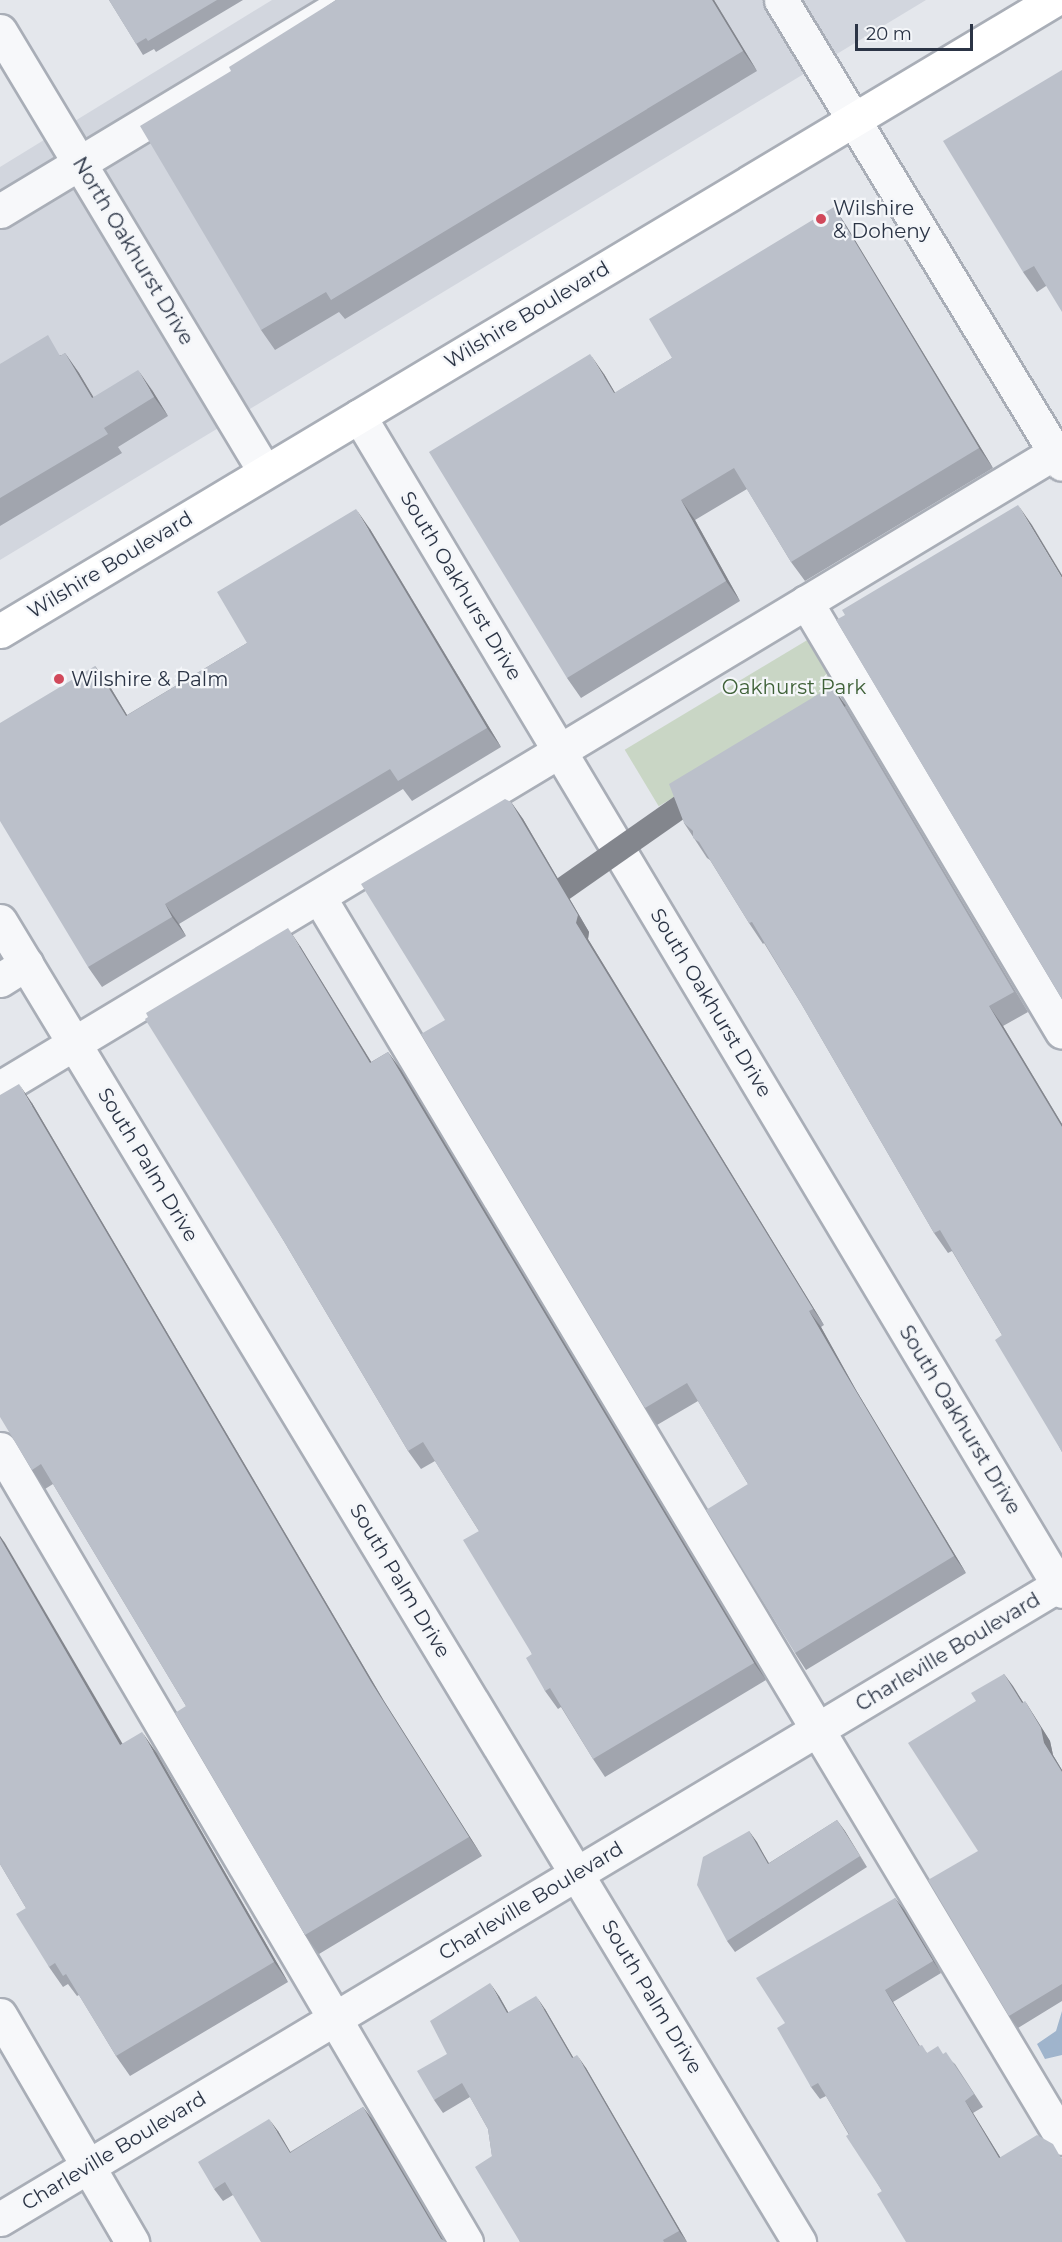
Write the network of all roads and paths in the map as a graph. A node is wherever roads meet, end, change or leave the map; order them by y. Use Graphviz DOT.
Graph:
graph roads {
  1 [pos="350,0"];
  2 [pos="781,0"];
  3 [pos="1054,0"];
  4 [pos="0,31"];
  5 [pos="854,119"];
  6 [pos="79,163"];
  7 [pos="0,211"];
  8 [pos="359,416"];
  9 [pos="1060,455"];
  10 [pos="265,471"];
  11 [pos="806,603"];
  12 [pos="0,631"];
  13 [pos="560,751"];
  14 [pos="319,897"];
  15 [pos="0,921"];
  16 [pos="13,972"];
  17 [pos="1062,1032"];
  18 [pos="74,1043"];
  19 [pos="0,1088"];
  20 [pos="0,1449"];
  21 [pos="1061,1587"];
  22 [pos="817,1730"];
  23 [pos="578,1873"];
  24 [pos="0,2015"];
  25 [pos="332,2020"];
  26 [pos="1062,2138"];
  27 [pos="87,2167"];
  28 [pos="0,2219"];
  29 [pos="132,2242"];
  30 [pos="466,2242"];
  31 [pos="799,2242"];
  1 -- 6 [label="street"];
  2 -- 5 [label="street"];
  3 -- 5 [label="main road, Wilshire Boulevard"];
  4 -- 6 [label="street, North Oakhurst Drive"];
  5 -- 8 [label="main road, Wilshire Boulevard"];
  5 -- 9 [label="street"];
  6 -- 7 [label="street"];
  6 -- 10 [label="street, North Oakhurst Drive"];
  8 -- 10 [label="main road, Wilshire Boulevard"];
  8 -- 13 [label="street, South Oakhurst Drive"];
  9 -- 11 [label="street"];
  10 -- 12 [label="main road, Wilshire Boulevard"];
  11 -- 13 [label="street"];
  11 -- 17 [label="street"];
  13 -- 14 [label="street"];
  13 -- 21 [label="street, South Oakhurst Drive"];
  14 -- 18 [label="street"];
  14 -- 22 [label="street"];
  15 -- 16 [label="street, South Palm Drive"];
  16 -- 18 [label="street, South Palm Drive"];
  18 -- 19 [label="street"];
  18 -- 23 [label="street, South Palm Drive"];
  20 -- 25 [label="street"];
  21 -- 22 [label="street, Charleville Boulevard"];
  22 -- 23 [label="street, Charleville Boulevard"];
  22 -- 26 [label="street"];
  23 -- 25 [label="street, Charleville Boulevard"];
  23 -- 31 [label="street, South Palm Drive"];
  24 -- 27 [label="street"];
  25 -- 27 [label="street, Charleville Boulevard"];
  25 -- 30 [label="street"];
  27 -- 28 [label="street, Charleville Boulevard"];
  27 -- 29 [label="street"];
}
